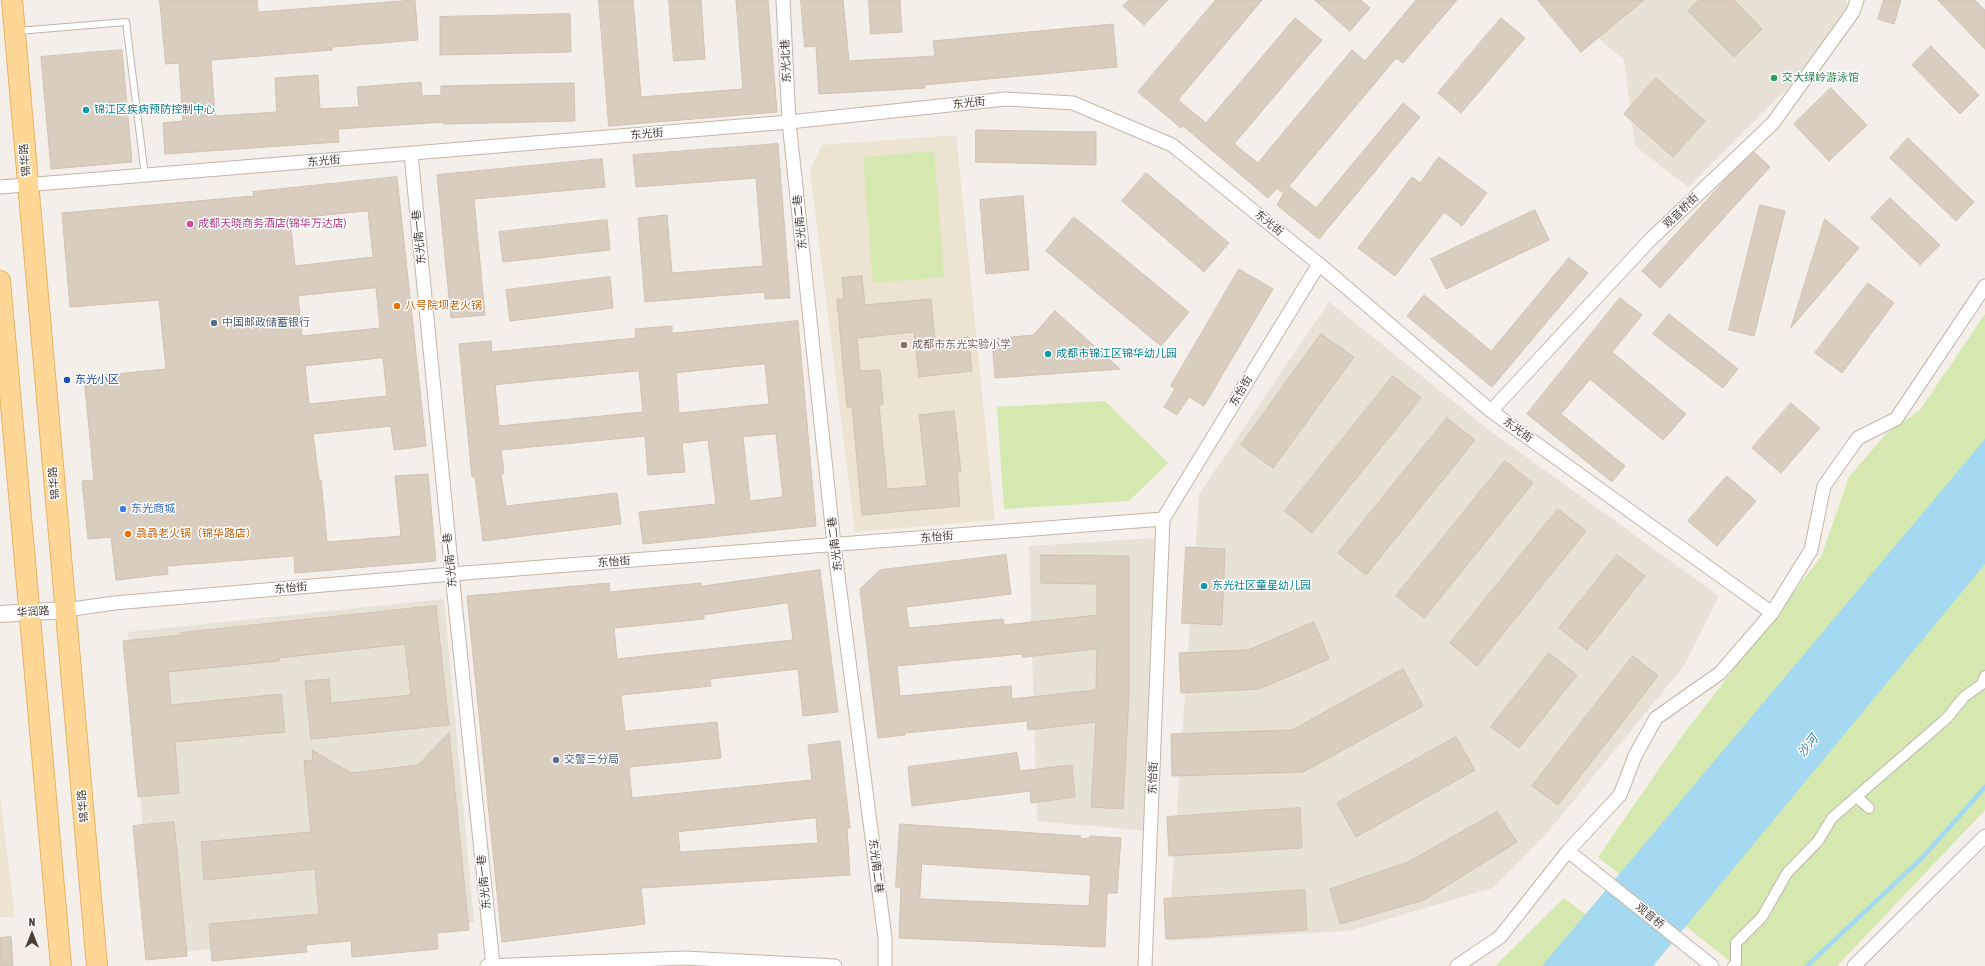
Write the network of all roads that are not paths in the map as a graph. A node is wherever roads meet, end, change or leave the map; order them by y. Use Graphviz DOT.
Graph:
graph roads {
  1 [pos="12,0"];
  2 [pos="783,0"];
  3 [pos="1857,0"];
  4 [pos="14,31"];
  5 [pos="789,122"];
  6 [pos="411,154"];
  7 [pos="146,176"];
  8 [pos="27,185"];
  9 [pos="0,187"];
  10 [pos="1319,264"];
  11 [pos="0,280"];
  12 [pos="1985,286"];
  13 [pos="1491,411"];
  14 [pos="1164,519"];
  15 [pos="834,545"];
  16 [pos="452,574"];
  17 [pos="66,610"];
  18 [pos="29,613"];
  19 [pos="1772,613"];
  20 [pos="0,614"];
  21 [pos="1985,676"];
  22 [pos="1857,797"];
  23 [pos="1869,808"];
  24 [pos="1985,836"];
  25 [pos="1568,851"];
  26 [pos="61,966"];
  27 [pos="97,966"];
  28 [pos="487,966"];
  29 [pos="493,966"];
  30 [pos="835,966"];
  31 [pos="884,966"];
  32 [pos="1145,966"];
  33 [pos="1457,966"];
  34 [pos="1712,966"];
  35 [pos="1734,966"];
  36 [pos="1854,966"];
  1 -- 4 [label="main road, 锦华路"];
  2 -- 5 [label="street, 东光北巷"];
  3 -- 13 [label="street, 观音桥街"];
  4 -- 7 [label="lane"];
  4 -- 8 [label="main road, 锦华路"];
  5 -- 6 [label="street, 东光街"];
  5 -- 10 [label="street, 东光街"];
  5 -- 15 [label="street, 东光南二巷"];
  6 -- 7 [label="street, 东光街"];
  6 -- 16 [label="street, 东光南一巷"];
  7 -- 8 [label="street, 东光街"];
  8 -- 9 [label="street, 东光街"];
  8 -- 17 [label="main road, 锦华路"];
  10 -- 13 [label="street, 东光街"];
  10 -- 14 [label="street, 东怡街"];
  11 -- 18 [label="main road"];
  12 -- 19 [label="street"];
  13 -- 19 [label="street, 东光街"];
  14 -- 15 [label="street, 东怡街"];
  14 -- 32 [label="street, 东怡街"];
  15 -- 16 [label="street, 东怡街"];
  15 -- 31 [label="street, 东光南二巷"];
  16 -- 17 [label="street, 东怡街"];
  16 -- 29 [label="street, 东光南一巷"];
  17 -- 18 [label="street, 华润路"];
  17 -- 27 [label="main road, 锦华路"];
  18 -- 20 [label="street, 华润路"];
  18 -- 26 [label="main road"];
  19 -- 25 [label="street"];
  21 -- 22 [label="street"];
  22 -- 23 [label="street"];
  22 -- 35 [label="street"];
  24 -- 36 [label="street"];
  25 -- 33 [label="street"];
  25 -- 34 [label="street, 观音桥"];
  28 -- 29 [label="street"];
  29 -- 30 [label="street"];
}
